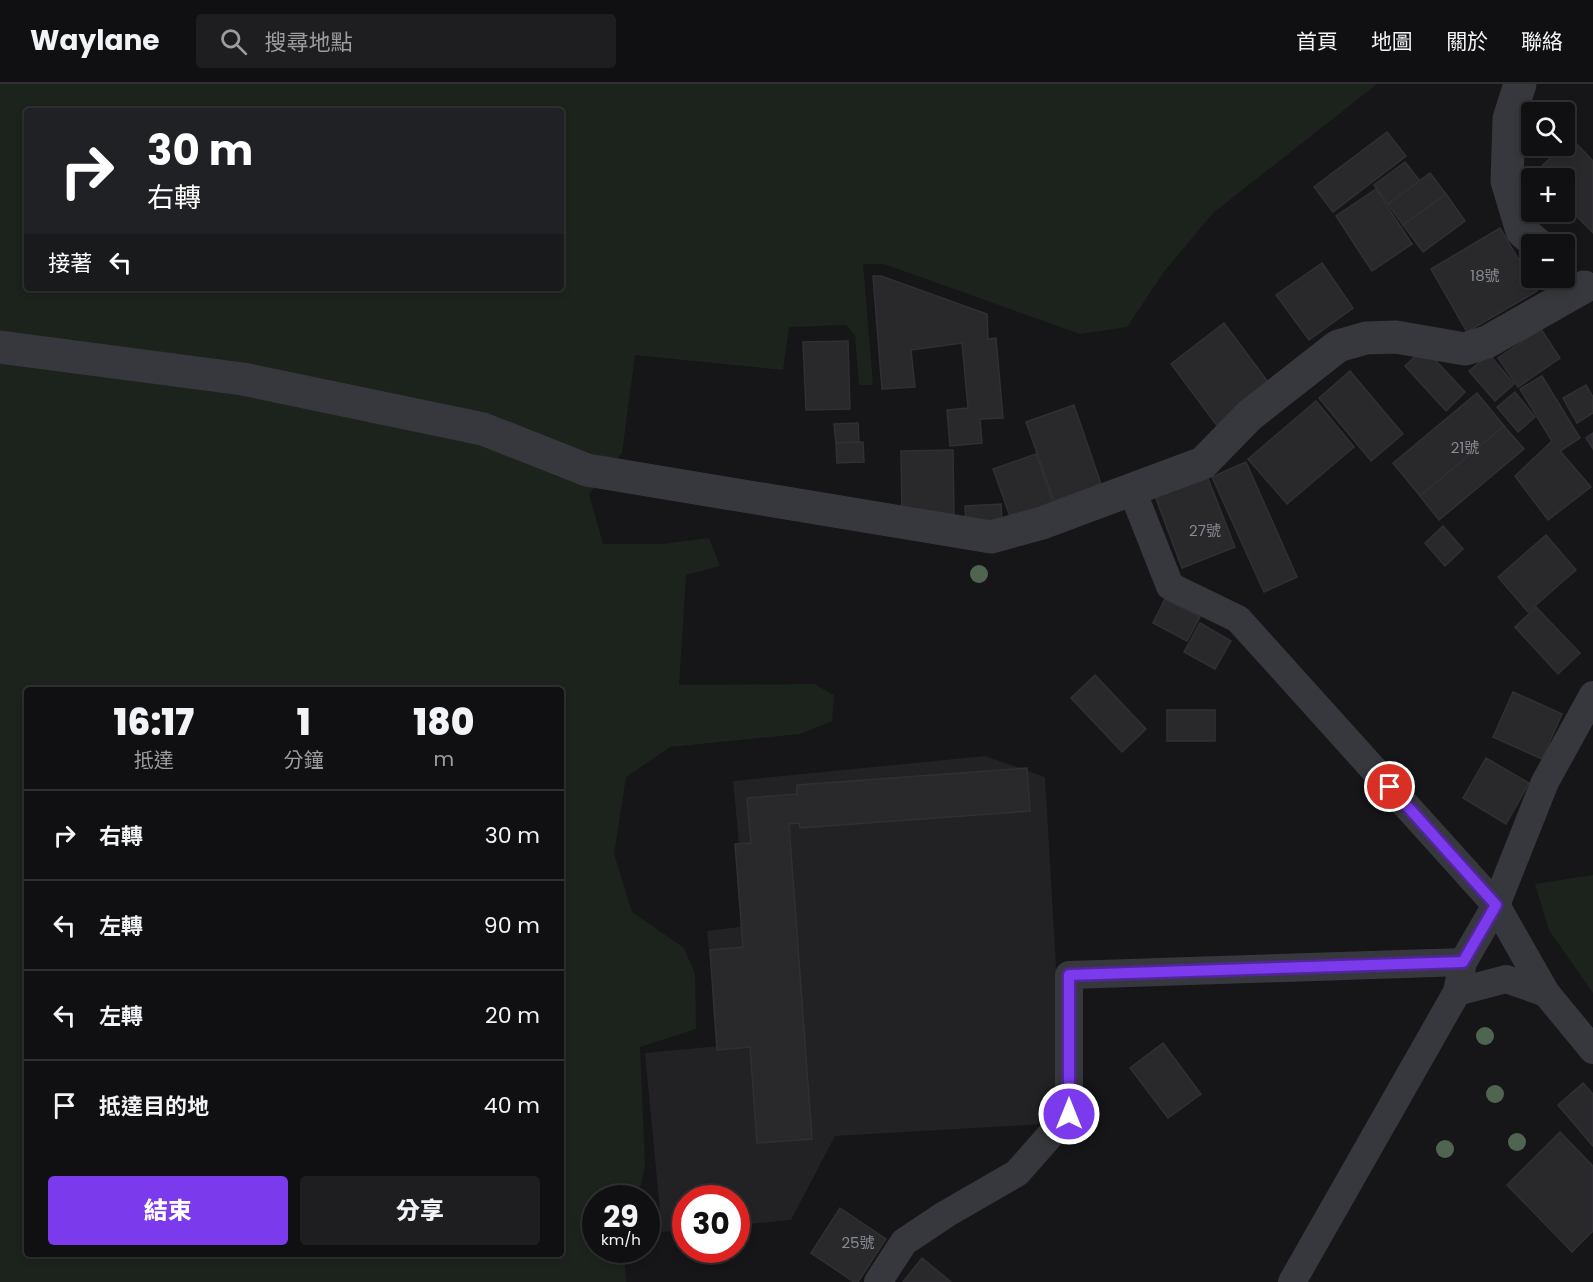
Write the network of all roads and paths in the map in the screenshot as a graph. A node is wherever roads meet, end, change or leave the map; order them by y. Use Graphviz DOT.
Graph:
graph roads {
  1 [pos="1520,84"];
  2 [pos="1525,234"];
  3 [pos="1580,283"];
  4 [pos="0,347"];
  5 [pos="1132,490"];
  6 [pos="1593,695"];
  7 [pos="1496,905"];
  8 [pos="1463,962"];
  9 [pos="1457,992"];
  10 [pos="1546,993"];
  11 [pos="1593,1050"];
  12 [pos="878,1282"];
  13 [pos="1292,1282"];
  1 -- 2 [label="street"];
  3 -- 5 [label="street"];
  4 -- 5 [label="street"];
  5 -- 7 [label="street"];
  6 -- 7 [label="street"];
  7 -- 8 [label="street"];
  7 -- 10 [label="street"];
  8 -- 9 [label="street"];
  8 -- 12 [label="street"];
  9 -- 10 [label="street"];
  9 -- 13 [label="street"];
  10 -- 11 [label="street"];
}
